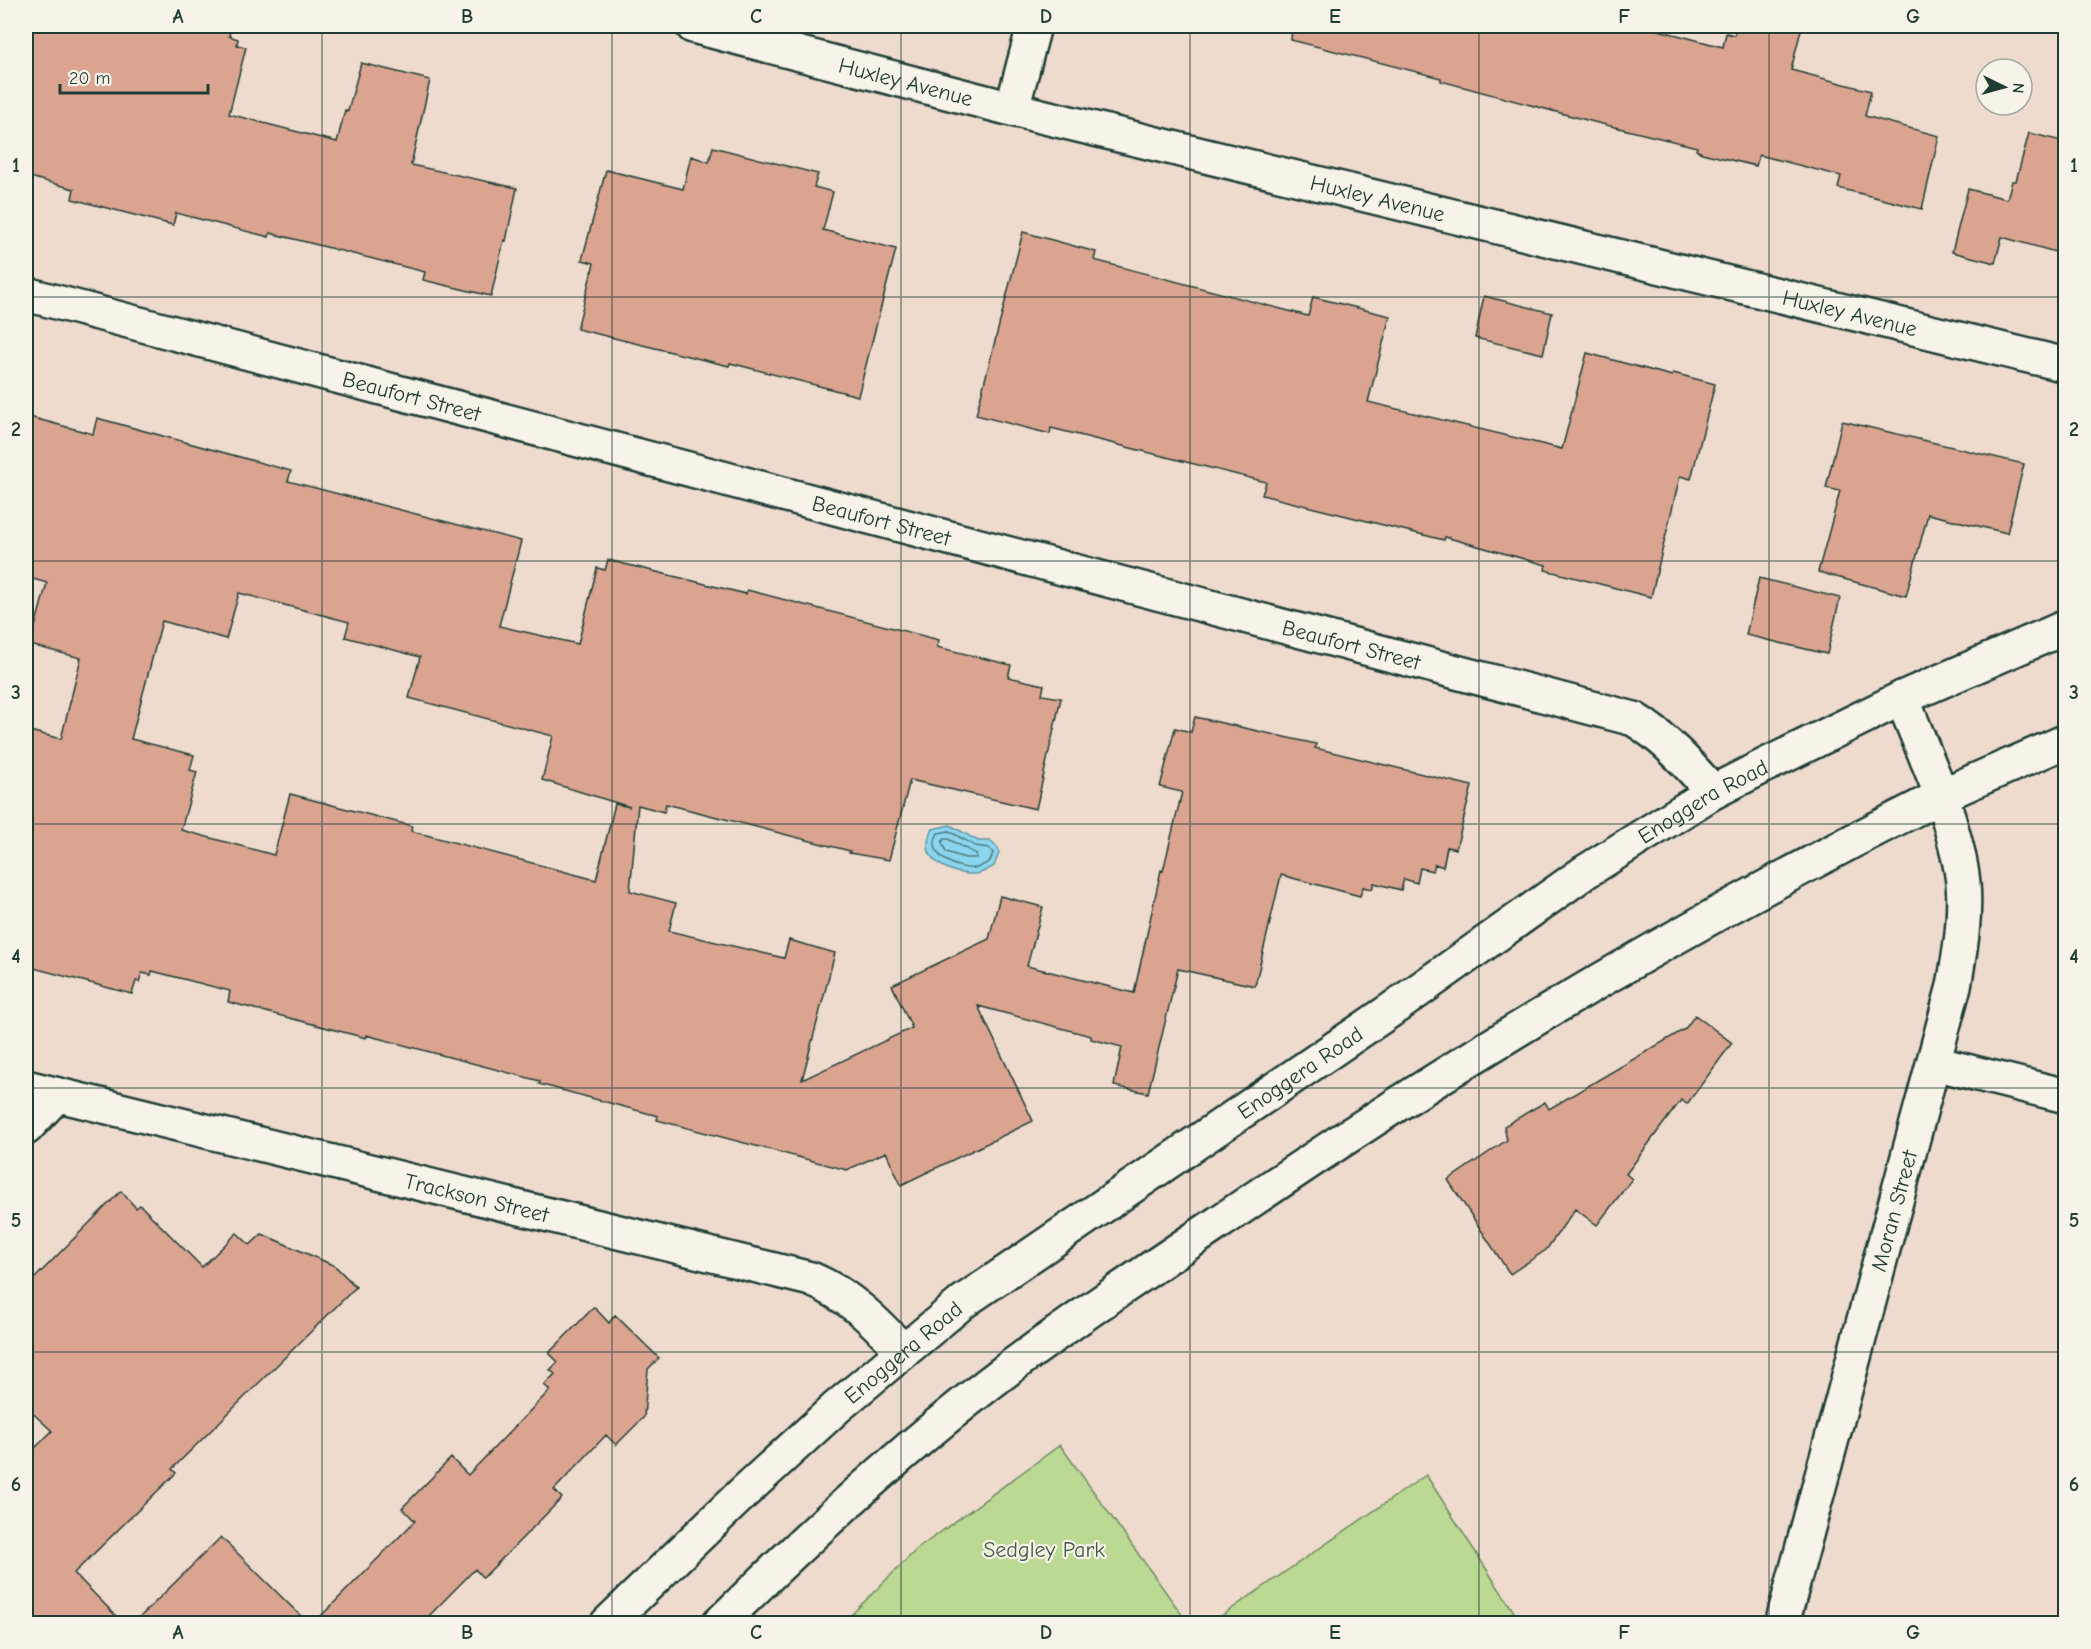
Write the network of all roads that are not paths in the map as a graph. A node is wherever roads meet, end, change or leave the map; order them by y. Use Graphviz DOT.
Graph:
graph roads {
  1 [pos="693,26"];
  2 [pos="1034,26"];
  3 [pos="1012,109"];
  4 [pos="26,294"];
  5 [pos="2066,365"];
  6 [pos="2066,627"];
  7 [pos="1902,698"];
  8 [pos="2066,741"];
  9 [pos="1713,792"];
  10 [pos="1942,796"];
  11 [pos="1934,1063"];
  12 [pos="26,1087"];
  13 [pos="57,1095"];
  14 [pos="2066,1096"];
  15 [pos="26,1128"];
  16 [pos="903,1351"];
  17 [pos="607,1623"];
  18 [pos="719,1623"];
  19 [pos="1782,1623"];
  1 -- 3 [label="street, Huxley Avenue"];
  2 -- 3 [label="street"];
  3 -- 5 [label="street, Huxley Avenue"];
  4 -- 9 [label="street, Beaufort Street"];
  6 -- 7 [label="street, Enoggera Road"];
  7 -- 9 [label="street, Enoggera Road"];
  7 -- 10 [label="street, Moran Street"];
  8 -- 10 [label="street"];
  9 -- 16 [label="street, Enoggera Road"];
  10 -- 11 [label="street, Moran Street"];
  10 -- 18 [label="street"];
  11 -- 14 [label="street"];
  11 -- 19 [label="street, Moran Street"];
  12 -- 13 [label="street, Trackson Street"];
  13 -- 15 [label="street"];
  13 -- 16 [label="street, Trackson Street"];
  16 -- 17 [label="street, Enoggera Road"];
}
